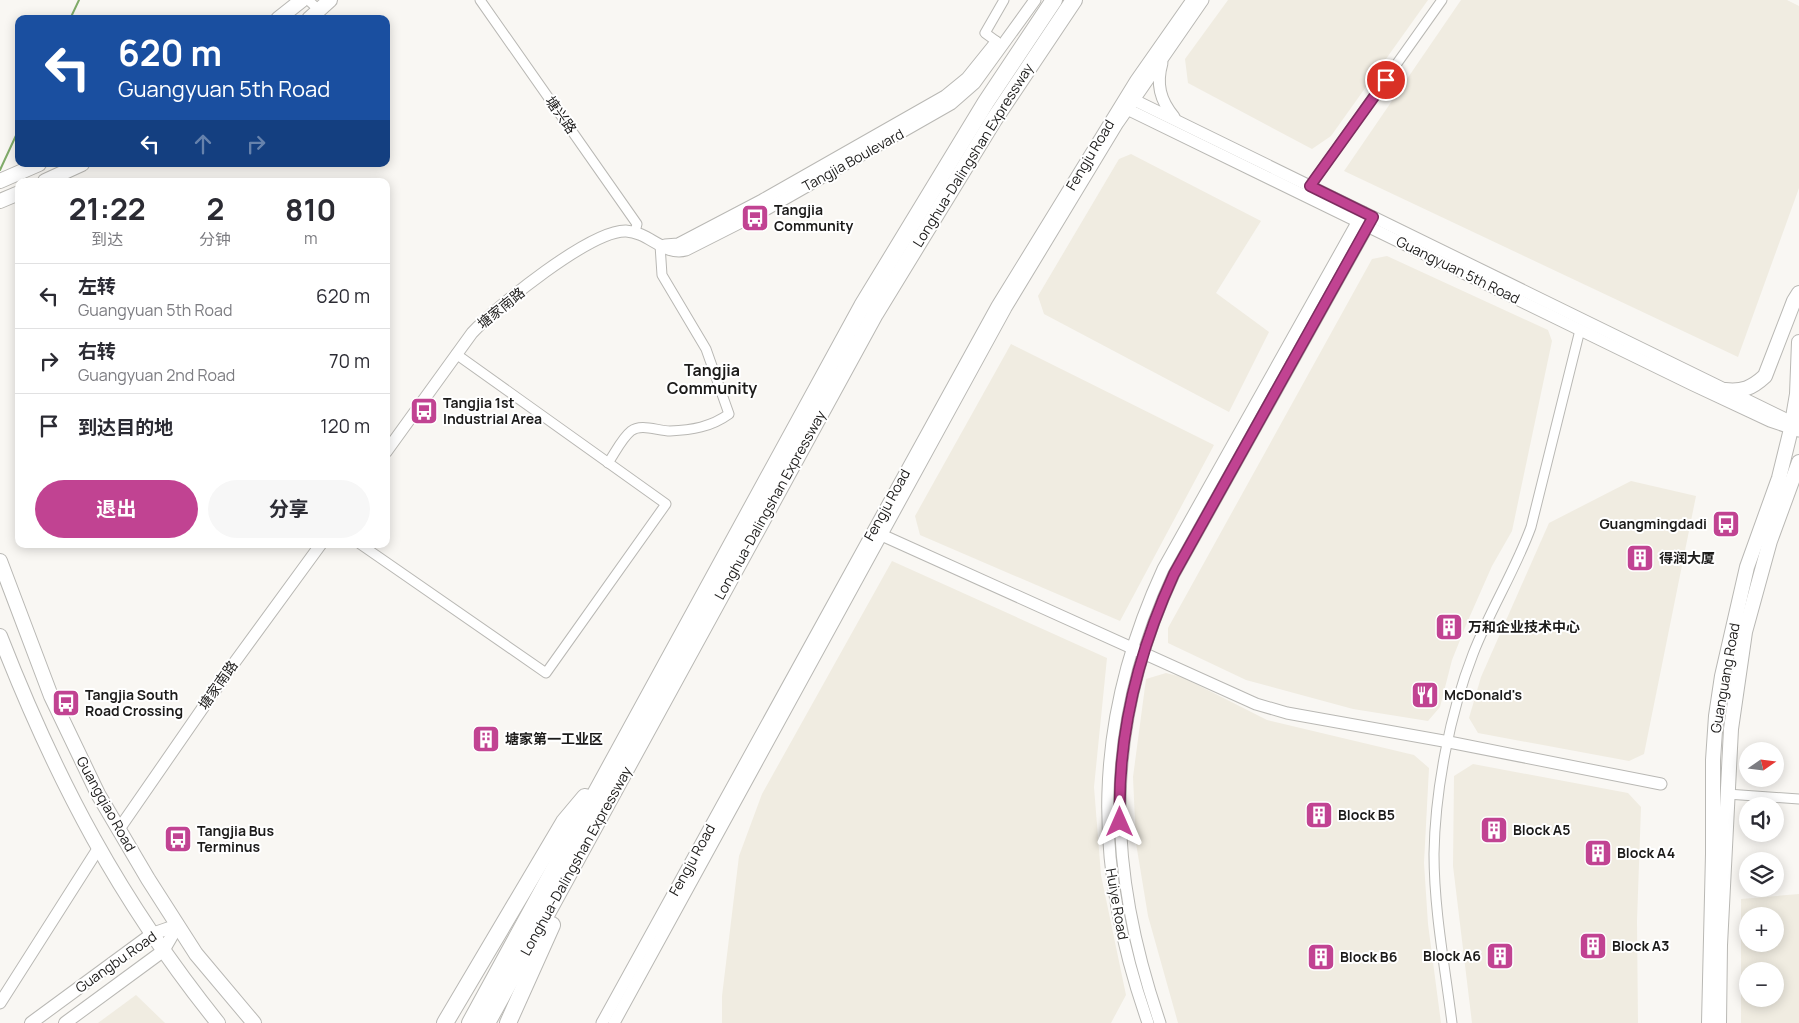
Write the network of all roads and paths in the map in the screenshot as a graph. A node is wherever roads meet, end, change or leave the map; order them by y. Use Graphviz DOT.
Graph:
graph roads {
  1 [pos="302,0"];
  2 [pos="308,0"];
  3 [pos="330,0"];
  4 [pos="480,0"];
  5 [pos="1004,0"];
  6 [pos="1027,0"];
  7 [pos="1035,0"];
  8 [pos="1054,0"];
  9 [pos="1074,0"];
  10 [pos="1192,0"];
  11 [pos="1203,0"];
  12 [pos="1442,0"];
  13 [pos="314,10"];
  14 [pos="283,15"];
  15 [pos="996,41"];
  16 [pos="1168,50"];
  17 [pos="1127,102"];
  18 [pos="990,112"];
  19 [pos="1183,124"];
  20 [pos="32,167"];
  21 [pos="75,167"];
  22 [pos="52,178"];
  23 [pos="0,181"];
  24 [pos="1310,186"];
  25 [pos="15,195"];
  26 [pos="0,201"];
  27 [pos="1366,219"];
  28 [pos="635,232"];
  29 [pos="660,245"];
  30 [pos="1799,293"];
  31 [pos="1580,330"];
  32 [pos="1799,342"];
  33 [pos="456,354"];
  34 [pos="1724,390"];
  35 [pos="1795,427"];
  36 [pos="390,446"];
  37 [pos="1799,462"];
  38 [pos="608,463"];
  39 [pos="876,533"];
  40 [pos="318,548"];
  41 [pos="366,548"];
  42 [pos="0,562"];
  43 [pos="0,636"];
  44 [pos="1137,650"];
  45 [pos="673,667"];
  46 [pos="1448,742"];
  47 [pos="610,767"];
  48 [pos="1661,784"];
  49 [pos="1727,794"];
  50 [pos="1799,799"];
  51 [pos="605,808"];
  52 [pos="119,829"];
  53 [pos="98,849"];
  54 [pos="178,925"];
  55 [pos="152,934"];
  56 [pos="163,951"];
  57 [pos="0,1003"];
  58 [pos="31,1023"];
  59 [pos="65,1023"];
  60 [pos="218,1023"];
  61 [pos="254,1023"];
  62 [pos="445,1023"];
  63 [pos="470,1023"];
  64 [pos="487,1023"];
  65 [pos="508,1023"];
  66 [pos="602,1023"];
  67 [pos="614,1023"];
  68 [pos="1148,1023"];
  69 [pos="1160,1023"];
  70 [pos="1452,1023"];
  71 [pos="1709,1023"];
  72 [pos="1719,1023"];
  1 -- 14 [label="main road"];
  2 -- 13 [label="street"];
  3 -- 13 [label="main road"];
  4 -- 28 [label="street, 塘兴路"];
  5 -- 15 [label="street"];
  6 -- 15 [label="street, Tangjia Boulevard"];
  7 -- 29 [label="street, Tangjia Boulevard"];
  8 -- 18 [label="highway, Longhua-Dalingshan Expressway"];
  9 -- 18 [label="highway, Longhua-Dalingshan Expressway"];
  10 -- 17 [label="street, Fengju Road"];
  11 -- 16 [label="street, Fengju Road"];
  12 -- 24 [label="street"];
  15 -- 29 [label="street, Tangjia Boulevard"];
  16 -- 17 [label="street, Fengju Road"];
  16 -- 19 [label="street"];
  17 -- 19 [label="street, Guangyuan 5th Road"];
  17 -- 27 [label="street, Guangyuan 5th Road"];
  17 -- 39 [label="street, Fengju Road"];
  18 -- 45 [label="highway, Longhua-Dalingshan Expressway"];
  19 -- 24 [label="street, Guangyuan 5th Road"];
  20 -- 23 [label="main road"];
  21 -- 22 [label="main road"];
  24 -- 27 [label="street, Guangyuan 5th Road"];
  25 -- 26 [label="main road"];
  27 -- 31 [label="street, Guangyuan 5th Road"];
  27 -- 34 [label="street, Guangyuan 5th Road"];
  27 -- 44 [label="street, Huiye Road"];
  28 -- 29 [label="street"];
  28 -- 33 [label="street, 塘家南路"];
  29 -- 38 [label="street"];
  30 -- 34 [label="main road"];
  31 -- 35 [label="street, Guangyuan 5th Road"];
  31 -- 46 [label="street"];
  32 -- 35 [label="main road, Guanguang Road"];
  33 -- 36 [label="street, 塘家南路"];
  33 -- 38 [label="street"];
  34 -- 35 [label="street, Guangyuan 5th Road"];
  35 -- 71 [label="main road, Guanguang Road"];
  37 -- 49 [label="main road, Guanguang Road"];
  38 -- 41 [label="street"];
  39 -- 44 [label="street"];
  39 -- 66 [label="street, Fengju Road"];
  39 -- 67 [label="street, Fengju Road"];
  40 -- 52 [label="street, 塘家南路"];
  42 -- 52 [label="main road, Guangqiao Road"];
  43 -- 53 [label="main road, Guangqiao Road"];
  44 -- 46 [label="street"];
  44 -- 68 [label="street, Huiye Road"];
  44 -- 69 [label="street, Huiye Road"];
  45 -- 47 [label="highway, Longhua-Dalingshan Expressway"];
  45 -- 51 [label="highway, Longhua-Dalingshan Expressway"];
  46 -- 48 [label="street"];
  46 -- 70 [label="street"];
  47 -- 62 [label="highway"];
  47 -- 63 [label="highway, Longhua-Dalingshan Expressway"];
  49 -- 50 [label="street"];
  49 -- 72 [label="main road, Guanguang Road"];
  51 -- 64 [label="highway, Longhua-Dalingshan Expressway"];
  51 -- 65 [label="highway"];
  52 -- 54 [label="main road, Guangqiao Road"];
  53 -- 55 [label="main road, Guangqiao Road"];
  53 -- 57 [label="street"];
  54 -- 55 [label="main road, Guangbu Road"];
  54 -- 56 [label="main road, Guangbu Road"];
  54 -- 61 [label="main road, Guangqiao Road"];
  55 -- 56 [label="main road, Guangqiao Road"];
  55 -- 58 [label="main road, Guangbu Road"];
  56 -- 59 [label="main road, Guangbu Road"];
  56 -- 60 [label="main road, Guangqiao Road"];
}
